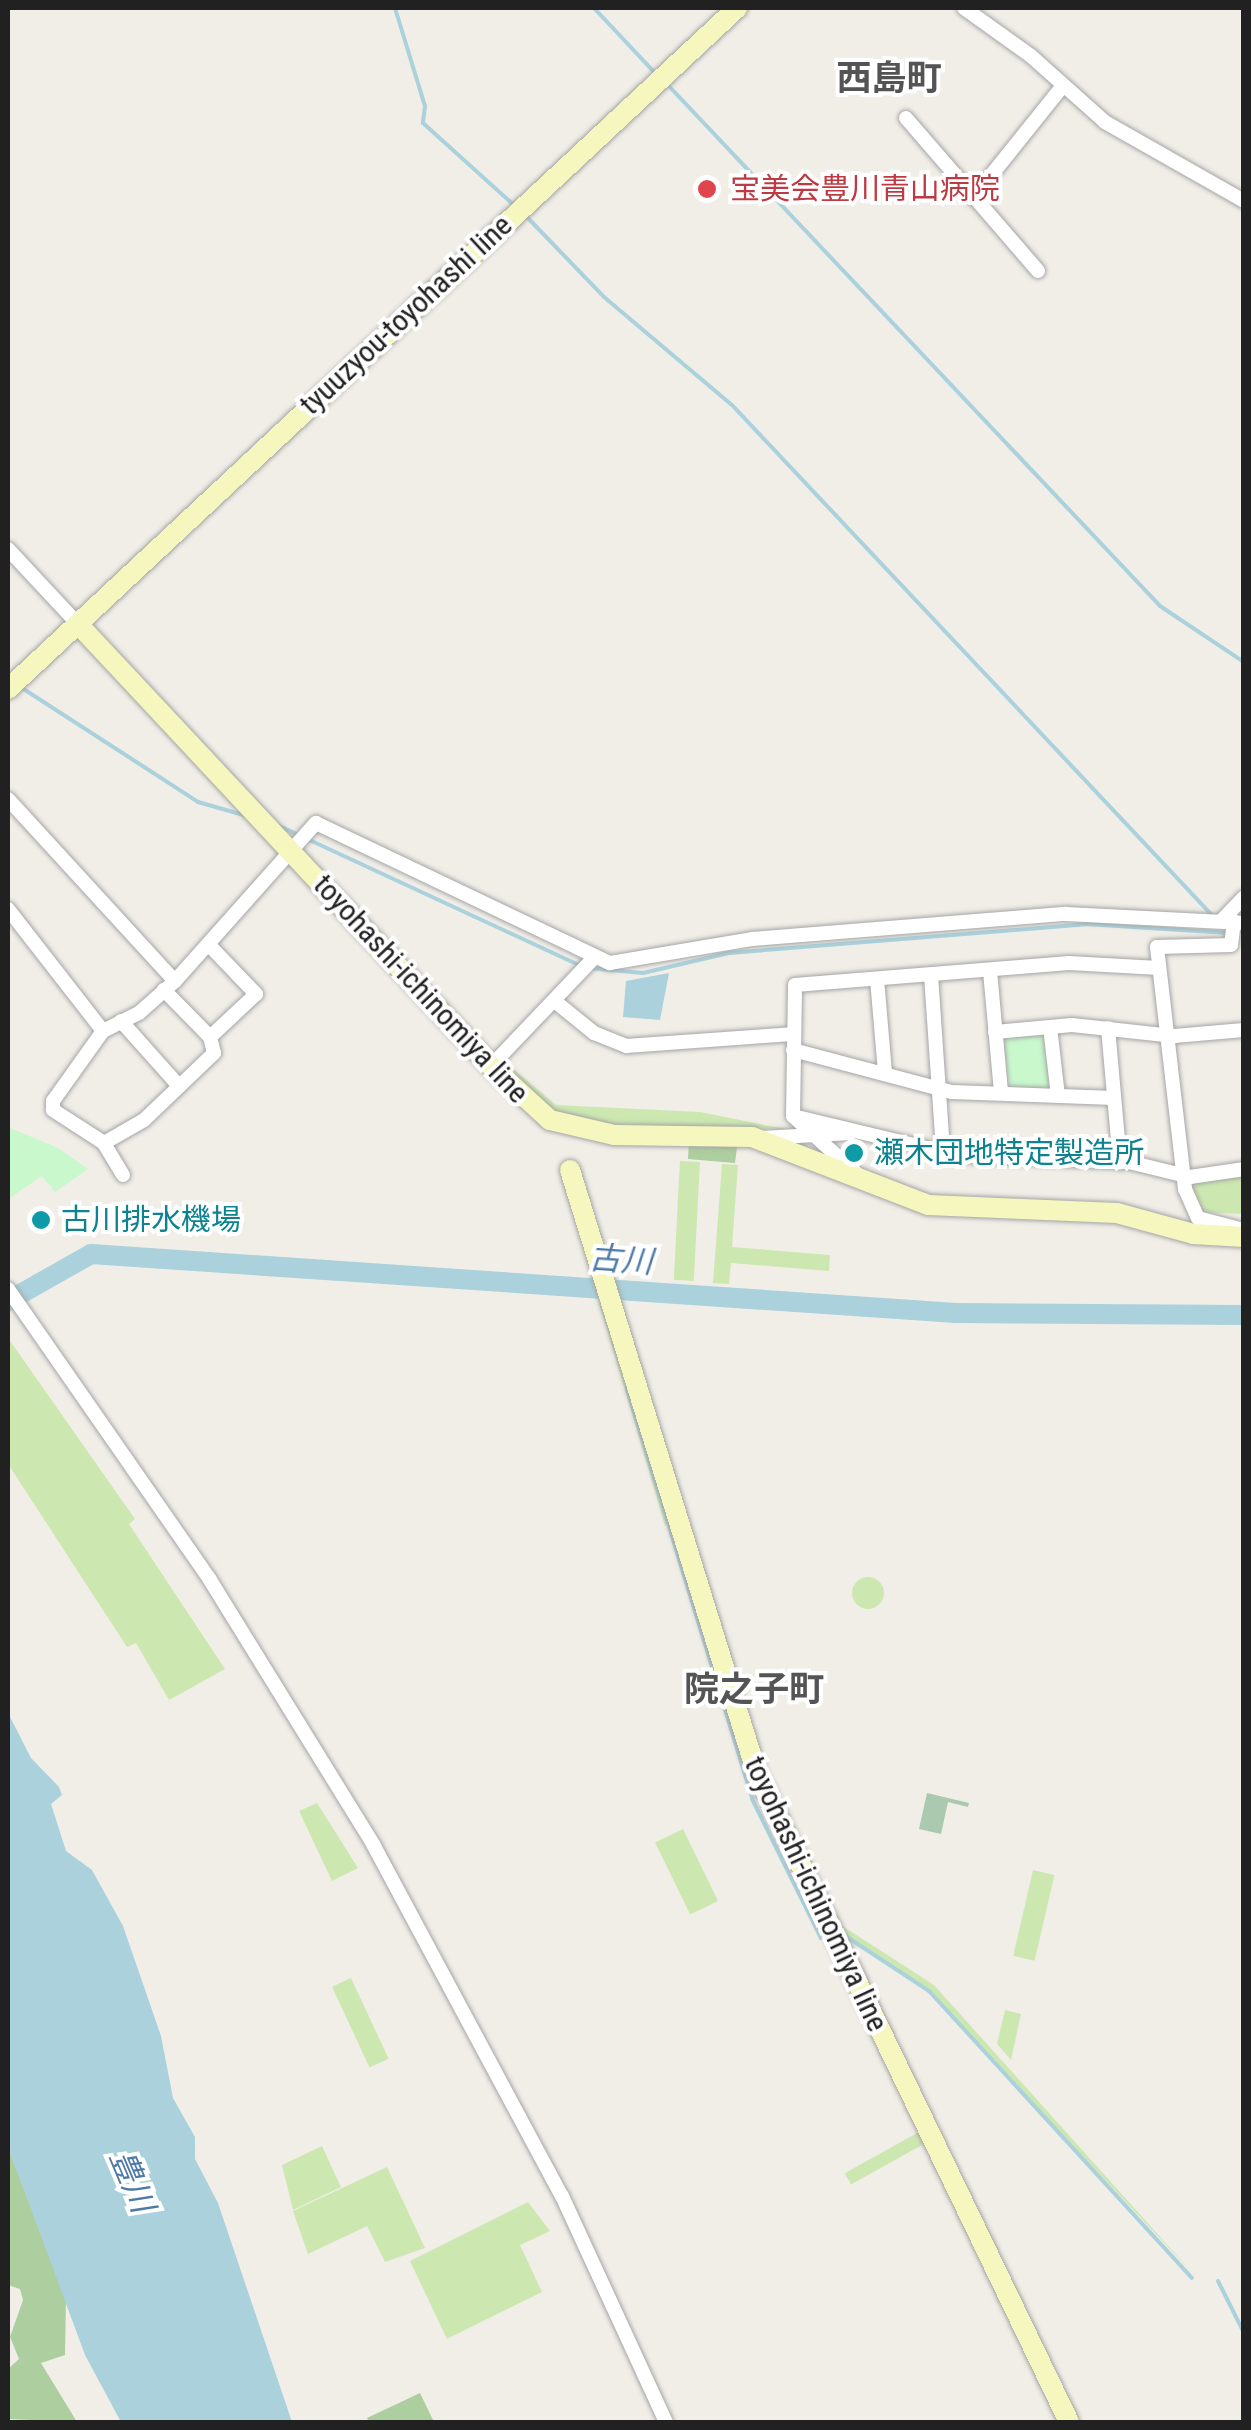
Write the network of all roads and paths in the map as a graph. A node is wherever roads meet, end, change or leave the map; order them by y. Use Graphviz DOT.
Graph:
graph roads {
  1 [pos="737,8"];
  2 [pos="964,8"];
  3 [pos="1062,88"];
  4 [pos="906,118"];
  5 [pos="972,198"];
  6 [pos="1244,201"];
  7 [pos="1038,271"];
  8 [pos="8,549"];
  9 [pos="78,624"];
  10 [pos="13,683"];
  11 [pos="8,799"];
  12 [pos="296,846"];
  13 [pos="1244,896"];
  14 [pos="8,908"];
  15 [pos="1228,924"];
  16 [pos="208,946"];
  17 [pos="590,965"];
  18 [pos="1159,968"];
  19 [pos="990,971"];
  20 [pos="932,974"];
  21 [pos="876,979"];
  22 [pos="170,985"];
  23 [pos="557,1003"];
  24 [pos="122,1021"];
  25 [pos="1050,1027"];
  26 [pos="1108,1028"];
  27 [pos="1244,1030"];
  28 [pos="103,1032"];
  29 [pos="995,1032"];
  30 [pos="1166,1034"];
  31 [pos="210,1037"];
  32 [pos="792,1042"];
  33 [pos="491,1066"];
  34 [pos="885,1074"];
  35 [pos="179,1086"];
  36 [pos="943,1089"];
  37 [pos="1001,1093"];
  38 [pos="1058,1096"];
  39 [pos="1114,1098"];
  40 [pos="793,1116"];
  41 [pos="862,1132"];
  42 [pos="814,1136"];
  43 [pos="752,1137"];
  44 [pos="104,1144"];
  45 [pos="943,1153"];
  46 [pos="1120,1162"];
  47 [pos="1244,1169"];
  48 [pos="570,1170"];
  49 [pos="123,1175"];
  50 [pos="1182,1176"];
  51 [pos="862,1178"];
  52 [pos="1244,1234"];
  53 [pos="8,1290"];
  54 [pos="666,2422"];
  55 [pos="1069,2422"];
  1 -- 9 [label="main road, tyuuzyou-toyohashi line"];
  2 -- 3 [label="street"];
  3 -- 5 [label="street"];
  3 -- 6 [label="street"];
  4 -- 5 [label="street"];
  5 -- 7 [label="street"];
  8 -- 9 [label="street"];
  9 -- 10 [label="main road"];
  9 -- 12 [label="main road, toyohashi-ichinomiya line"];
  11 -- 22 [label="street"];
  12 -- 16 [label="street"];
  12 -- 17 [label="street"];
  12 -- 33 [label="main road, toyohashi-ichinomiya line"];
  13 -- 15 [label="street"];
  14 -- 28 [label="street"];
  15 -- 17 [label="street"];
  15 -- 18 [label="street"];
  16 -- 22 [label="street"];
  16 -- 31 [label="street"];
  17 -- 23 [label="street"];
  18 -- 19 [label="street"];
  18 -- 30 [label="street"];
  19 -- 20 [label="street"];
  19 -- 29 [label="street"];
  20 -- 21 [label="street"];
  20 -- 36 [label="street"];
  21 -- 32 [label="street"];
  21 -- 34 [label="street"];
  22 -- 24 [label="street"];
  22 -- 31 [label="street"];
  23 -- 32 [label="street"];
  23 -- 33 [label="street"];
  24 -- 28 [label="street"];
  24 -- 35 [label="street"];
  25 -- 26 [label="street"];
  25 -- 29 [label="street"];
  25 -- 38 [label="street"];
  26 -- 30 [label="street"];
  26 -- 39 [label="street"];
  27 -- 30 [label="street"];
  28 -- 44 [label="street"];
  29 -- 37 [label="street"];
  30 -- 50 [label="street"];
  31 -- 35 [label="street"];
  32 -- 34 [label="street"];
  32 -- 40 [label="street"];
  33 -- 43 [label="main road, toyohashi-ichinomiya line"];
  34 -- 36 [label="street"];
  35 -- 44 [label="street"];
  36 -- 37 [label="street"];
  36 -- 45 [label="street"];
  37 -- 38 [label="street"];
  38 -- 39 [label="street"];
  39 -- 46 [label="street"];
  40 -- 41 [label="street"];
  40 -- 42 [label="street"];
  41 -- 42 [label="street"];
  41 -- 45 [label="street"];
  42 -- 43 [label="street"];
  42 -- 51 [label="street"];
  43 -- 51 [label="main road, toyohashi-ichinomiya line"];
  44 -- 49 [label="street"];
  45 -- 46 [label="street"];
  46 -- 50 [label="street"];
  47 -- 50 [label="street"];
  48 -- 55 [label="main road, toyohashi-ichinomiya line"];
  50 -- 52 [label="street"];
  51 -- 52 [label="main road, toyohashi-ichinomiya line"];
  53 -- 54 [label="street"];
}
